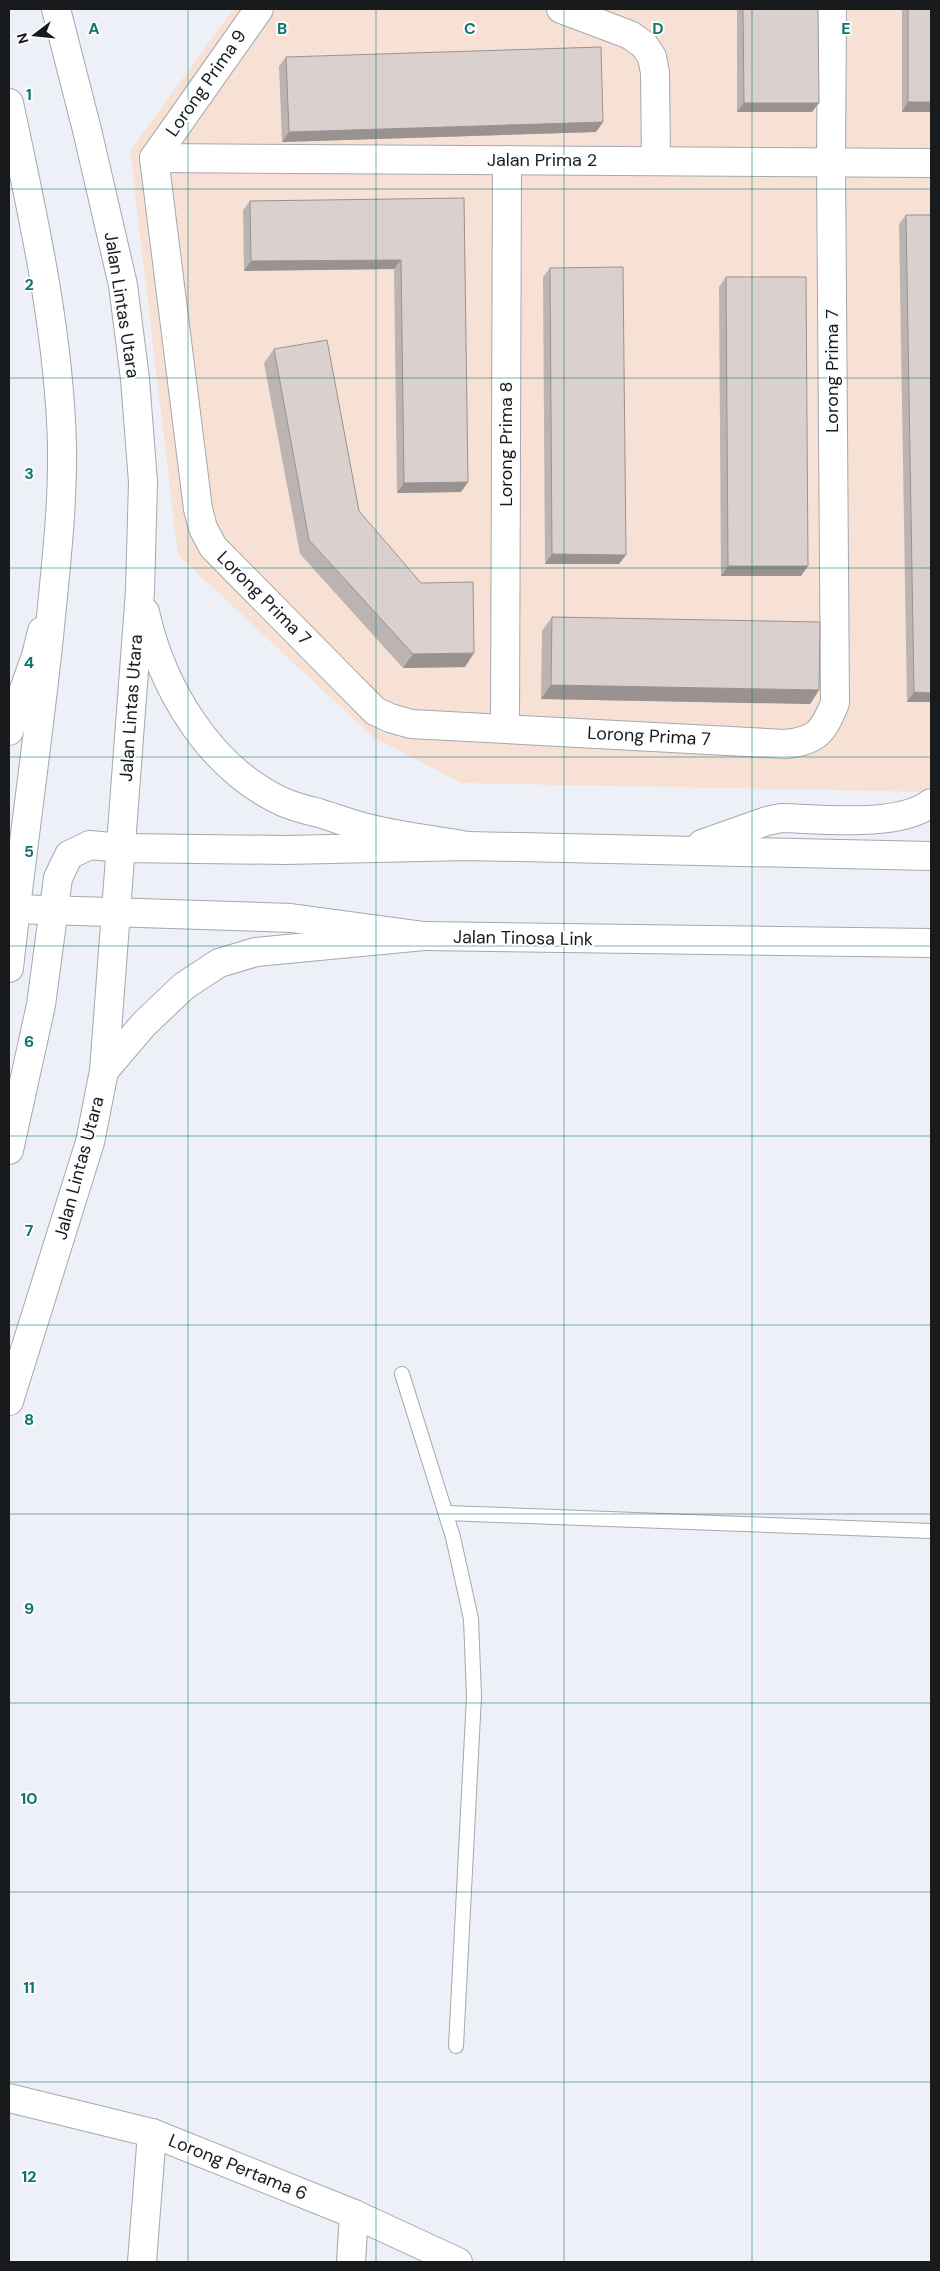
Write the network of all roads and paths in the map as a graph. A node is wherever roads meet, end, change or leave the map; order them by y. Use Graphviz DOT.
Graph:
graph roads {
  1 [pos="56,9"];
  2 [pos="259,9"];
  3 [pos="561,9"];
  4 [pos="832,9"];
  5 [pos="9,103"];
  6 [pos="154,158"];
  7 [pos="507,160"];
  8 [pos="656,160"];
  9 [pos="831,162"];
  10 [pos="931,162"];
  11 [pos="54,584"];
  12 [pos="140,591"];
  13 [pos="505,728"];
  14 [pos="9,731"];
  15 [pos="931,803"];
  16 [pos="468,846"];
  17 [pos="122,848"];
  18 [pos="686,849"];
  19 [pos="931,856"];
  20 [pos="12,909"];
  21 [pos="53,911"];
  22 [pos="116,912"];
  23 [pos="424,936"];
  24 [pos="931,943"];
  25 [pos="9,968"];
  26 [pos="104,1070"];
  27 [pos="9,1150"];
  28 [pos="402,1374"];
  29 [pos="9,1401"];
  30 [pos="446,1513"];
  31 [pos="931,1530"];
  32 [pos="456,2046"];
  33 [pos="9,2098"];
  34 [pos="152,2133"];
  35 [pos="354,2214"];
  36 [pos="142,2262"];
  37 [pos="351,2262"];
  38 [pos="458,2262"];
  1 -- 12 [label="main road, Jalan Lintas Utara"];
  2 -- 6 [label="main road, Lorong Prima 9"];
  3 -- 8 [label="main road"];
  4 -- 9 [label="main road, Lorong Prima 7"];
  5 -- 11 [label="main road"];
  6 -- 7 [label="main road, Jalan Prima 2"];
  6 -- 13 [label="main road, Lorong Prima 7"];
  7 -- 8 [label="main road, Jalan Prima 2"];
  7 -- 13 [label="main road, Lorong Prima 8"];
  8 -- 9 [label="main road, Jalan Prima 2"];
  9 -- 10 [label="main road, Jalan Prima 2"];
  9 -- 13 [label="main road, Lorong Prima 7"];
  11 -- 14 [label="main road"];
  11 -- 20 [label="main road"];
  12 -- 16 [label="main road"];
  12 -- 17 [label="main road, Jalan Lintas Utara"];
  15 -- 18 [label="main road"];
  16 -- 17 [label="main road"];
  16 -- 18 [label="main road"];
  17 -- 21 [label="main road"];
  17 -- 22 [label="main road, Jalan Lintas Utara"];
  18 -- 19 [label="main road"];
  20 -- 21 [label="main road, Jalan Tinosa Link"];
  20 -- 25 [label="main road"];
  21 -- 22 [label="main road, Jalan Tinosa Link"];
  21 -- 27 [label="main road"];
  22 -- 23 [label="main road, Jalan Tinosa Link"];
  22 -- 26 [label="main road, Jalan Lintas Utara"];
  23 -- 24 [label="main road, Jalan Tinosa Link"];
  23 -- 26 [label="main road"];
  26 -- 29 [label="main road, Jalan Lintas Utara"];
  28 -- 30 [label="lane"];
  30 -- 31 [label="lane"];
  30 -- 32 [label="lane"];
  33 -- 34 [label="main road, Lorong Pertama 6"];
  34 -- 35 [label="main road, Lorong Pertama 6"];
  34 -- 36 [label="main road"];
  35 -- 37 [label="main road"];
  35 -- 38 [label="main road, Lorong Pertama 6"];
}
